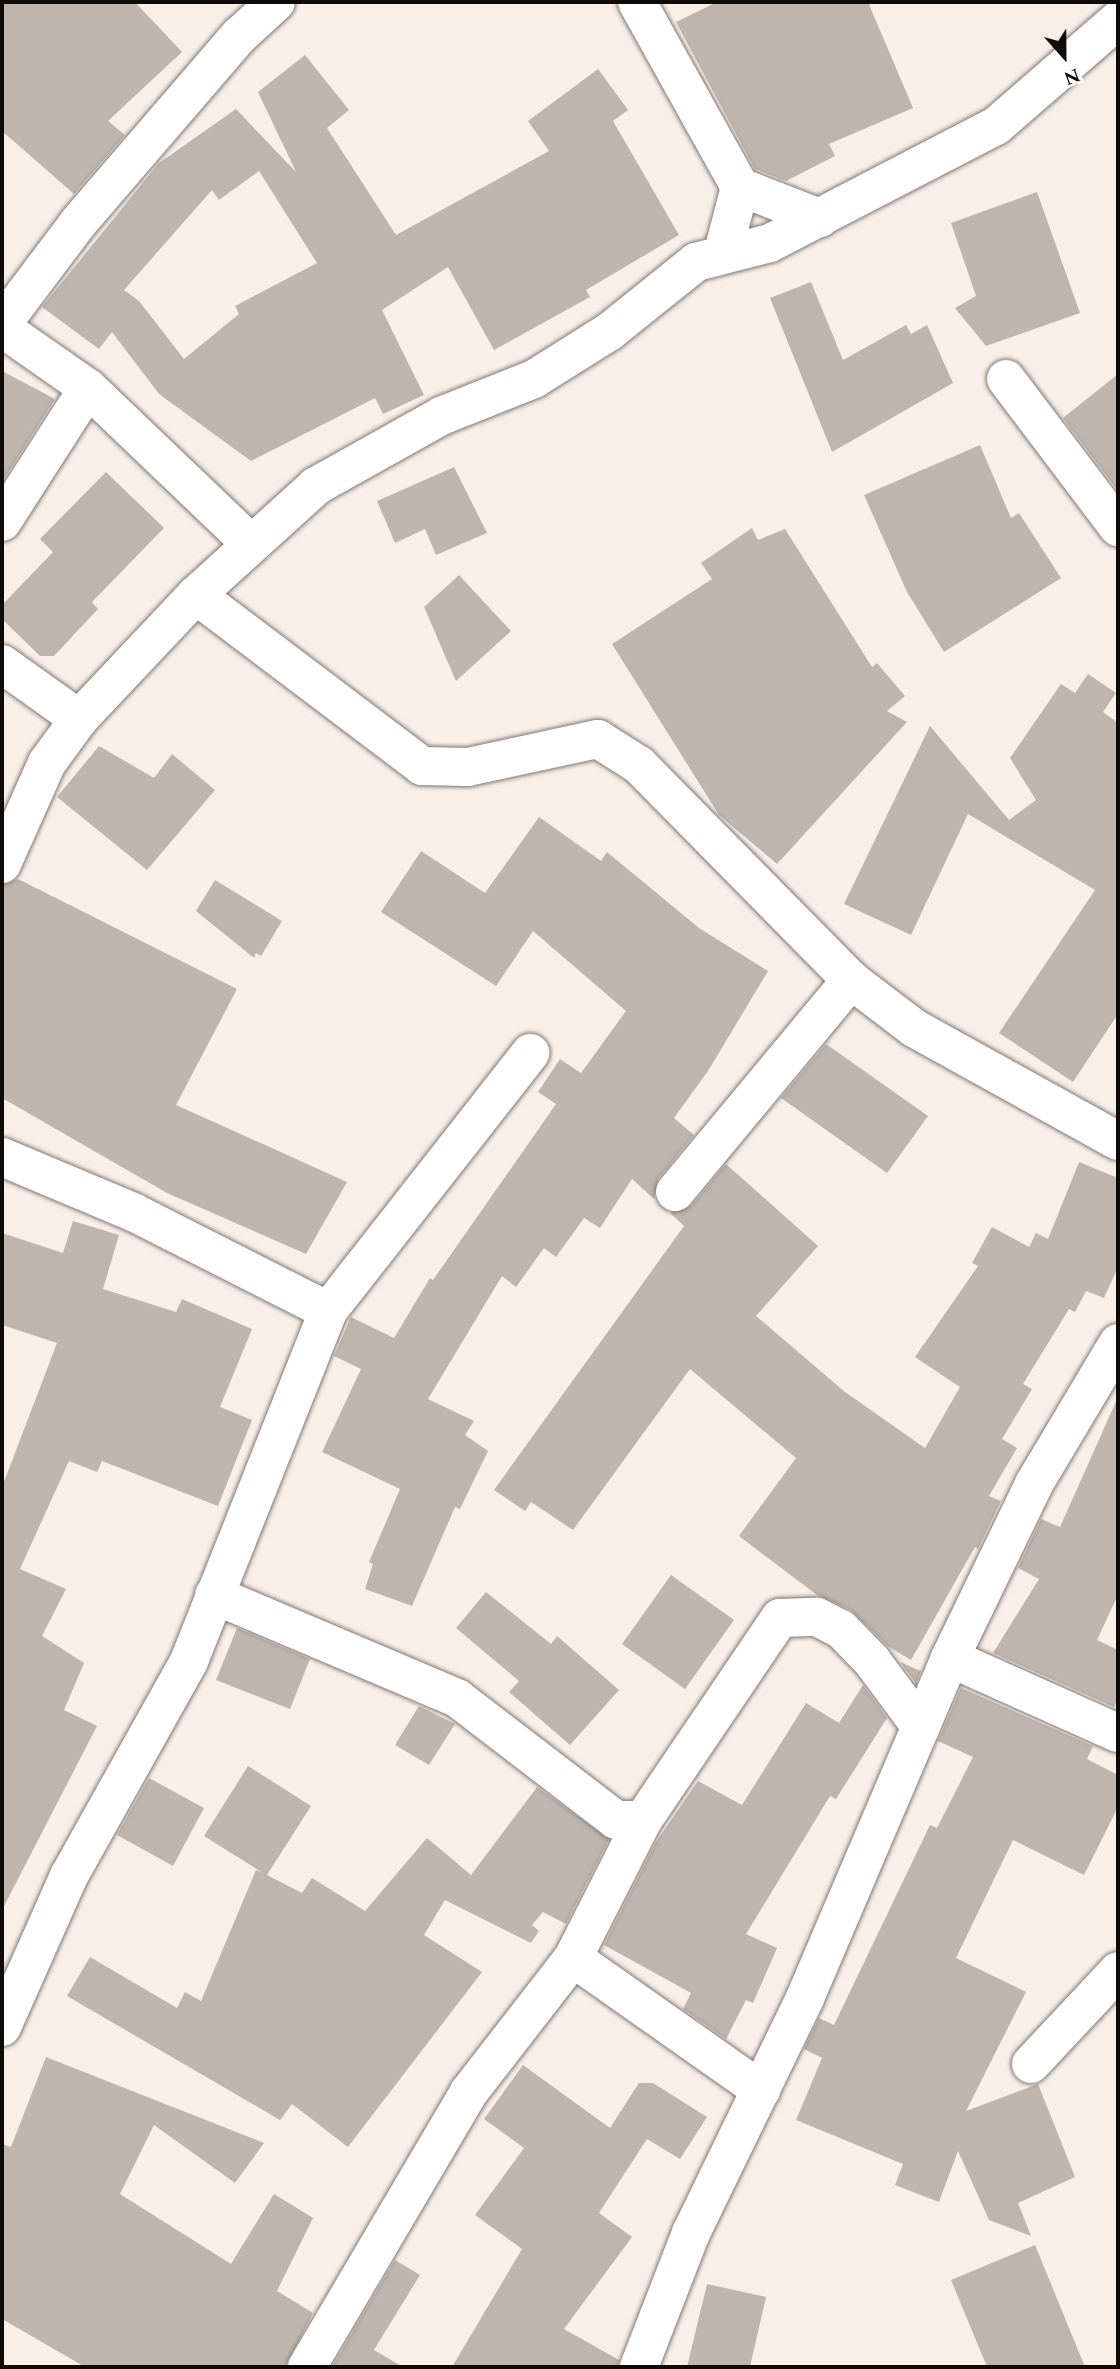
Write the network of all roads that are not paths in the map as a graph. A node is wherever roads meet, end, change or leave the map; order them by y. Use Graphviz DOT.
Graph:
graph roads {
  1 [pos="276,2"];
  2 [pos="637,2"];
  3 [pos="1118,20"];
  4 [pos="740,187"];
  5 [pos="820,218"];
  6 [pos="723,252"];
  7 [pos="2,326"];
  8 [pos="1006,379"];
  9 [pos="88,388"];
  10 [pos="2,522"];
  11 [pos="1118,527"];
  12 [pos="251,544"];
  13 [pos="195,595"];
  14 [pos="2,664"];
  15 [pos="79,719"];
  16 [pos="2,864"];
  17 [pos="851,980"];
  18 [pos="530,1053"];
  19 [pos="1118,1142"];
  20 [pos="2,1157"];
  21 [pos="675,1192"];
  22 [pos="328,1311"];
  23 [pos="1118,1343"];
  24 [pos="214,1595"];
  25 [pos="950,1658"];
  26 [pos="921,1727"];
  27 [pos="1118,1733"];
  28 [pos="643,1819"];
  29 [pos="573,1958"];
  30 [pos="1118,1971"];
  31 [pos="2,2026"];
  32 [pos="1031,2064"];
  33 [pos="761,2090"];
  34 [pos="307,2367"];
  35 [pos="639,2367"];
  1 -- 7 [label="street"];
  2 -- 4 [label="street"];
  3 -- 5 [label="street"];
  4 -- 5 [label="street"];
  4 -- 6 [label="street"];
  5 -- 6 [label="street"];
  6 -- 12 [label="street"];
  7 -- 9 [label="street"];
  8 -- 11 [label="street"];
  9 -- 10 [label="street"];
  9 -- 12 [label="street"];
  12 -- 13 [label="street"];
  13 -- 15 [label="street"];
  13 -- 17 [label="street"];
  14 -- 15 [label="street"];
  15 -- 16 [label="street"];
  17 -- 19 [label="street"];
  17 -- 21 [label="street"];
  18 -- 22 [label="street"];
  20 -- 22 [label="street"];
  22 -- 24 [label="street"];
  23 -- 25 [label="street"];
  24 -- 28 [label="street"];
  24 -- 31 [label="street"];
  25 -- 26 [label="street"];
  25 -- 27 [label="street"];
  26 -- 28 [label="street"];
  26 -- 33 [label="street"];
  28 -- 29 [label="street"];
  29 -- 33 [label="street"];
  29 -- 34 [label="street"];
  30 -- 32 [label="street"];
  33 -- 35 [label="street"];
}
